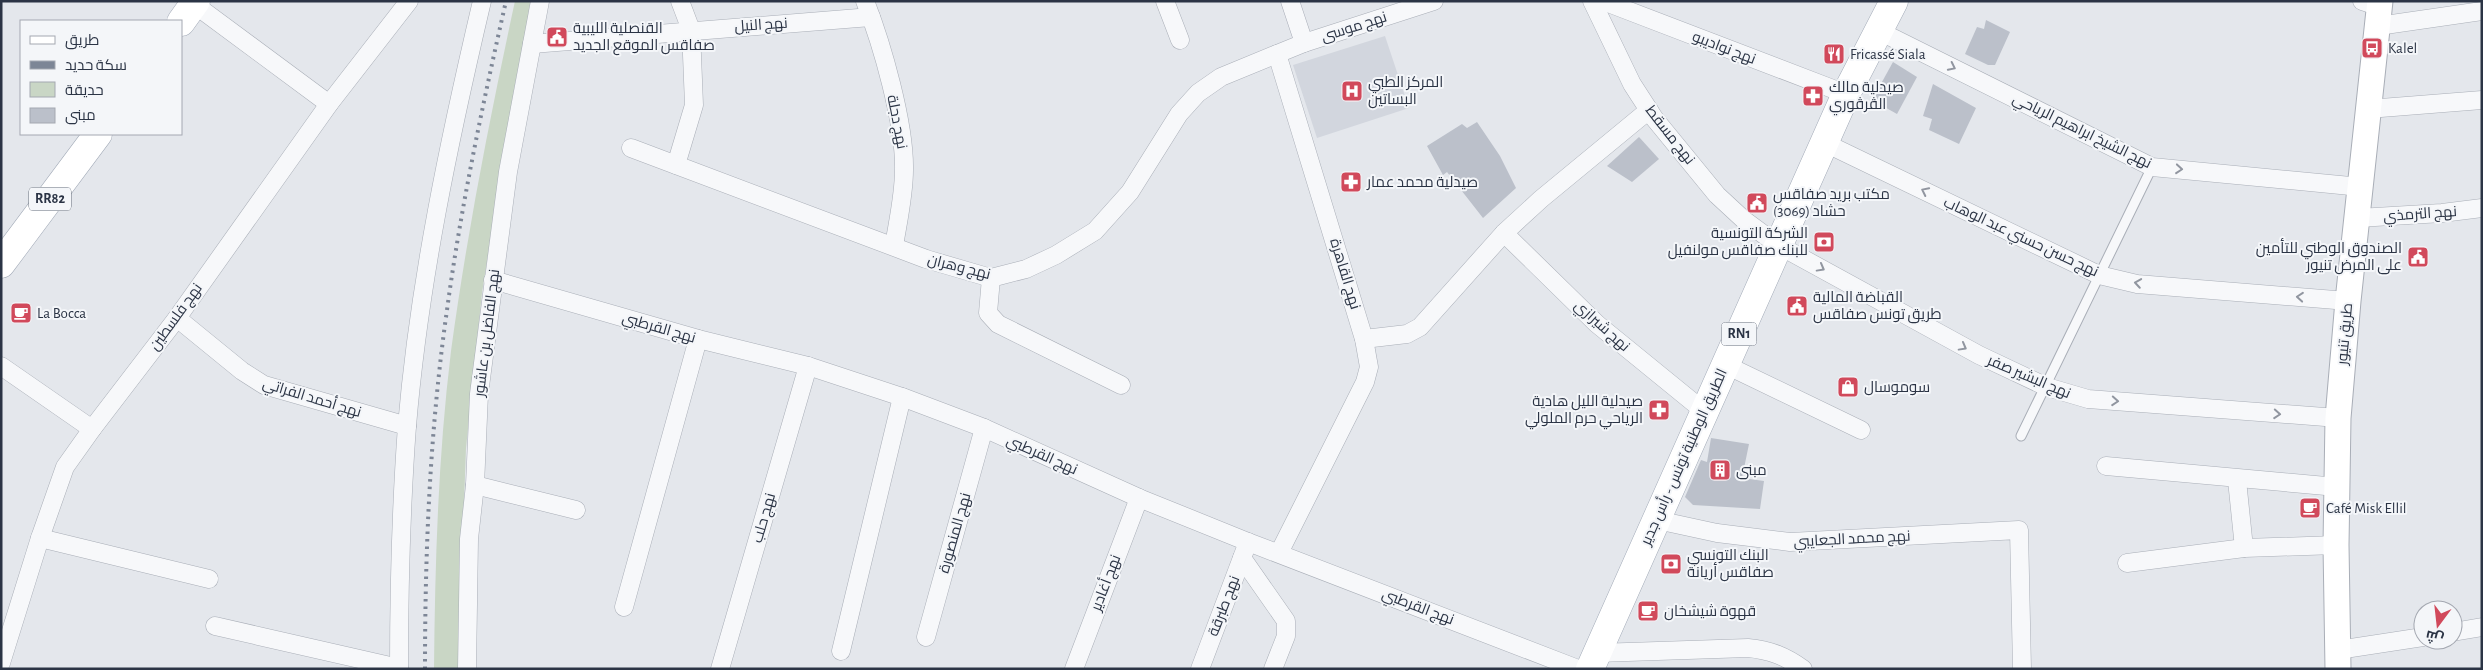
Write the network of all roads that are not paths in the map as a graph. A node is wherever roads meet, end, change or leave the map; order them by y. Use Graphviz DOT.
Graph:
graph roads {
  1 [pos="409,1"];
  2 [pos="482,1"];
  3 [pos="540,1"];
  4 [pos="680,1"];
  5 [pos="1165,1"];
  6 [pos="1290,1"];
  7 [pos="1434,1"];
  8 [pos="1592,1"];
  9 [pos="1603,1"];
  10 [pos="1894,1"];
  11 [pos="191,9"];
  12 [pos="868,9"];
  13 [pos="2375,9"];
  14 [pos="2482,11"];
  15 [pos="691,30"];
  16 [pos="1877,30"];
  17 [pos="1180,40"];
  18 [pos="1304,43"];
  19 [pos="532,44"];
  20 [pos="1277,54"];
  21 [pos="1846,94"];
  22 [pos="2482,100"];
  23 [pos="329,104"];
  24 [pos="2368,109"];
  25 [pos="1649,110"];
  26 [pos="97,135"];
  27 [pos="1825,143"];
  28 [pos="631,148"];
  29 [pos="676,165"];
  30 [pos="2152,167"];
  31 [pos="2362,187"];
  32 [pos="2482,208"];
  33 [pos="2358,218"];
  34 [pos="1504,233"];
  35 [pos="1778,245"];
  36 [pos="894,246"];
  37 [pos="1,264"];
  38 [pos="2099,275"];
  39 [pos="991,278"];
  40 [pos="493,280"];
  41 [pos="2348,301"];
  42 [pos="177,318"];
  43 [pos="698,339"];
  44 [pos="1364,340"];
  45 [pos="1726,364"];
  46 [pos="1,366"];
  47 [pos="808,366"];
  48 [pos="1120,385"];
  49 [pos="2045,386"];
  50 [pos="902,397"];
  51 [pos="1705,412"];
  52 [pos="2338,418"];
  53 [pos="407,426"];
  54 [pos="984,428"];
  55 [pos="92,429"];
  56 [pos="1861,430"];
  57 [pos="2021,436"];
  58 [pos="2106,466"];
  59 [pos="2237,480"];
  60 [pos="475,485"];
  61 [pos="2337,487"];
  62 [pos="1139,498"];
  63 [pos="576,510"];
  64 [pos="1657,520"];
  65 [pos="40,538"];
  66 [pos="2336,544"];
  67 [pos="2244,548"];
  68 [pos="1245,550"];
  69 [pos="1279,553"];
  70 [pos="2127,563"];
  71 [pos="209,579"];
  72 [pos="624,607"];
  73 [pos="215,626"];
  74 [pos="2482,627"];
  75 [pos="2463,630"];
  76 [pos="926,637"];
  77 [pos="2413,640"];
  78 [pos="841,651"];
  79 [pos="2338,659"];
  80 [pos="1,663"];
  81 [pos="1588,664"];
  82 [pos="399,668"];
  83 [pos="723,668"];
  84 [pos="467,669"];
  85 [pos="1074,669"];
  86 [pos="1200,669"];
  87 [pos="1273,669"];
  88 [pos="1802,669"];
  89 [pos="2022,669"];
  1 -- 23 [label="street, نهج فلسطين"];
  2 -- 53 [label="street"];
  3 -- 19 [label="street, نهج الفاضل بن عاشور"];
  4 -- 15 [label="street"];
  5 -- 17 [label="street"];
  6 -- 18 [label="street"];
  7 -- 18 [label="street, نهج موسى"];
  8 -- 25 [label="street, نهج مسقط"];
  9 -- 21 [label="street, نهج نواديبو"];
  10 -- 16 [label="main road, الطريق الوطنية تونس - رأس جدير / RN1"];
  11 -- 23 [label="street"];
  12 -- 15 [label="street, نهج النيل"];
  12 -- 36 [label="street, نهج دجلة"];
  13 -- 14 [label="street"];
  13 -- 24 [label="main road, طريق تنيور"];
  15 -- 19 [label="street, نهج النيل"];
  15 -- 29 [label="street"];
  16 -- 21 [label="main road, الطريق الوطنية تونس - رأس جدير / RN1"];
  16 -- 30 [label="street, نهج الشيخ ابراهيم الرياحي, one-way"];
  18 -- 20 [label="street"];
  19 -- 40 [label="street, نهج الفاضل بن عاشور"];
  20 -- 39 [label="street, نهج وهران"];
  20 -- 44 [label="street, نهج القاهرة"];
  21 -- 27 [label="main road, الطريق الوطنية تونس - رأس جدير / RN1"];
  22 -- 24 [label="street"];
  23 -- 42 [label="street, نهج فلسطين"];
  24 -- 31 [label="main road, طريق تنيور"];
  25 -- 34 [label="street"];
  25 -- 35 [label="street, نهج مسقط"];
  26 -- 37 [label="main road, RR82"];
  27 -- 35 [label="main road, الطريق الوطنية تونس - رأس جدير / RN1"];
  38 -- 27 [label="street, نهج حسن حسني عبد الوهاب, one-way"];
  28 -- 29 [label="street, نهج وهران"];
  29 -- 36 [label="street, نهج وهران"];
  30 -- 31 [label="street, نهج الشيخ ابراهيم الرياحي, one-way"];
  30 -- 38 [label="lane"];
  31 -- 33 [label="main road, طريق تنيور"];
  32 -- 33 [label="street, نهج الترمذي"];
  33 -- 41 [label="main road, طريق تنيور"];
  34 -- 44 [label="street"];
  34 -- 51 [label="street, نهج شيرازي"];
  35 -- 45 [label="main road, الطريق الوطنية تونس - رأس جدير / RN1"];
  35 -- 49 [label="street, نهج البشير صفر, one-way"];
  36 -- 39 [label="street, نهج وهران"];
  41 -- 38 [label="street, نهج حسن حسني عبد الوهاب, one-way"];
  38 -- 49 [label="lane"];
  39 -- 48 [label="street"];
  40 -- 43 [label="street, نهج القرطبي"];
  40 -- 60 [label="street, نهج الفاضل بن عاشور"];
  41 -- 52 [label="main road, طريق تنيور"];
  42 -- 53 [label="street, نهج أحمد الفراتي"];
  42 -- 55 [label="street, نهج فلسطين"];
  43 -- 47 [label="street, نهج القرطبي"];
  43 -- 72 [label="street"];
  44 -- 69 [label="street, نهج القاهرة"];
  45 -- 51 [label="main road, الطريق الوطنية تونس - رأس جدير / RN1"];
  45 -- 56 [label="street"];
  46 -- 55 [label="street"];
  47 -- 50 [label="street, نهج القرطبي"];
  47 -- 83 [label="street, نهج حلب"];
  49 -- 52 [label="street, نهج البشير صفر, one-way"];
  49 -- 57 [label="lane"];
  50 -- 54 [label="street, نهج القرطبي"];
  50 -- 78 [label="street"];
  51 -- 64 [label="main road, الطريق الوطنية تونس - رأس جدير / RN1"];
  52 -- 61 [label="main road, طريق تنيور"];
  53 -- 82 [label="street"];
  54 -- 62 [label="street, نهج القرطبي"];
  54 -- 76 [label="street, نهج المنصورة"];
  55 -- 65 [label="street, نهج فلسطين"];
  58 -- 59 [label="street"];
  59 -- 61 [label="street"];
  59 -- 67 [label="street"];
  60 -- 63 [label="street"];
  60 -- 84 [label="street, نهج الفاضل بن عاشور"];
  61 -- 66 [label="main road, طريق تنيور"];
  62 -- 68 [label="street, نهج القرطبي"];
  62 -- 85 [label="street, نهج أغادير"];
  64 -- 81 [label="main road, الطريق الوطنية تونس - رأس جدير / RN1"];
  64 -- 89 [label="street, نهج محمد الجعايبي"];
  65 -- 71 [label="street"];
  65 -- 80 [label="street, نهج فلسطين"];
  66 -- 67 [label="street"];
  66 -- 79 [label="main road, طريق تنيور"];
  67 -- 70 [label="street"];
  68 -- 69 [label="street, نهج القرطبي"];
  68 -- 86 [label="street, نهج طبرقة"];
  68 -- 87 [label="street"];
  69 -- 81 [label="street, نهج القرطبي"];
  73 -- 82 [label="street"];
  74 -- 75 [label="street"];
  77 -- 79 [label="street"];
  81 -- 88 [label="street"];
}
